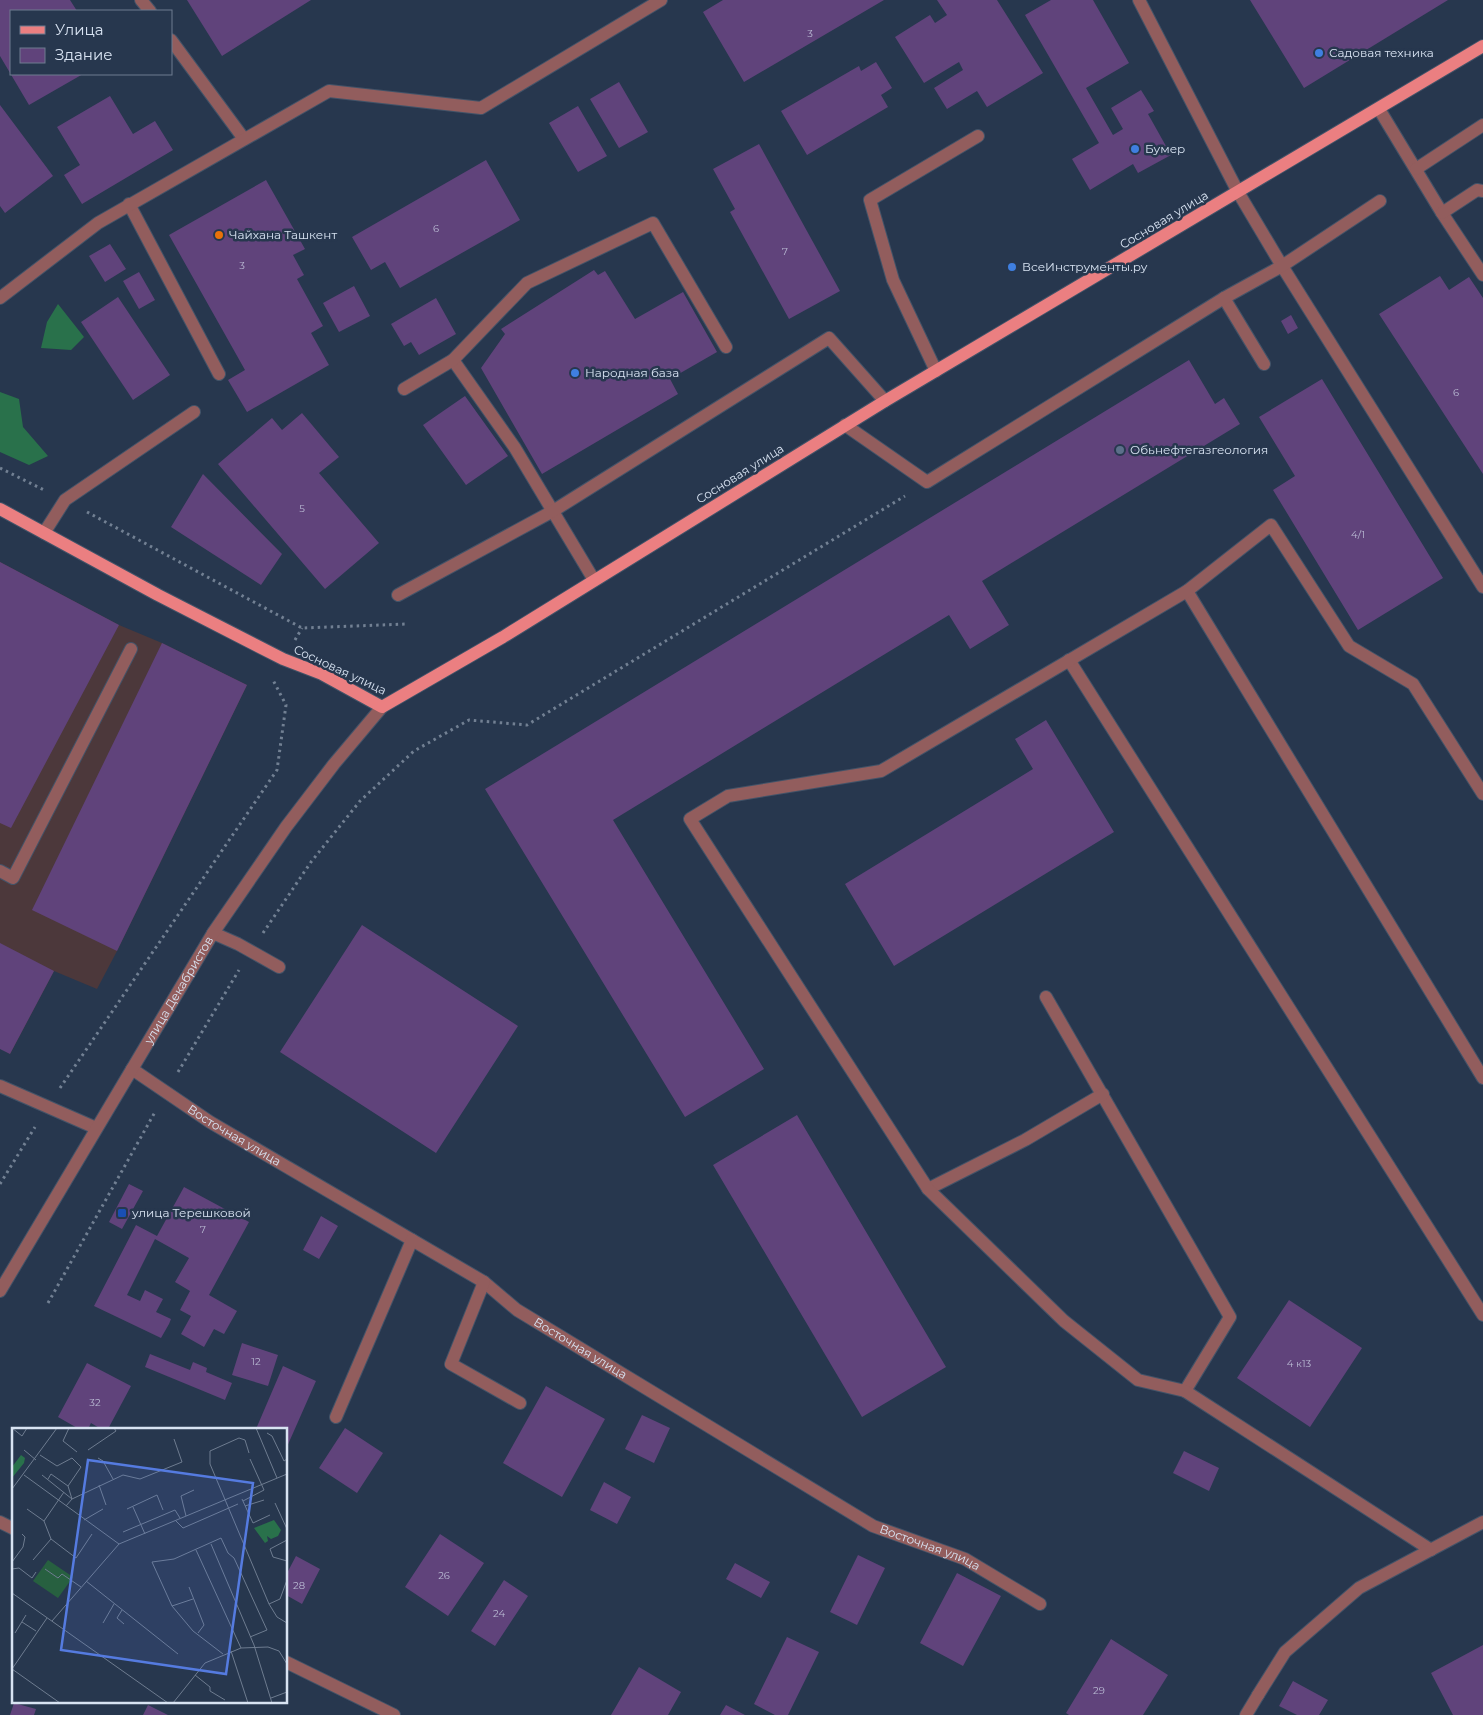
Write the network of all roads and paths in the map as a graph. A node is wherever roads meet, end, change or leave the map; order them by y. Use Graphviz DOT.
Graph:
graph roads {
  1 [pos="141,0"];
  2 [pos="661,0"];
  3 [pos="1139,0"];
  4 [pos="149,10"];
  5 [pos="172,41"];
  6 [pos="1483,46"];
  7 [pos="1379,109"];
  8 [pos="1483,125"];
  9 [pos="978,136"];
  10 [pos="244,139"];
  11 [pos="1416,169"];
  12 [pos="1483,191"];
  13 [pos="1238,192"];
  14 [pos="1380,201"];
  15 [pos="130,204"];
  16 [pos="1442,213"];
  17 [pos="1282,266"];
  18 [pos="1483,275"];
  19 [pos="0,298"];
  20 [pos="1224,298"];
  21 [pos="726,347"];
  22 [pos="453,360"];
  23 [pos="1264,364"];
  24 [pos="936,371"];
  25 [pos="219,374"];
  26 [pos="404,389"];
  27 [pos="885,401"];
  28 [pos="194,412"];
  29 [pos="845,426"];
  30 [pos="0,468"];
  31 [pos="927,482"];
  32 [pos="65,500"];
  33 [pos="0,509"];
  34 [pos="553,510"];
  35 [pos="44,533"];
  36 [pos="594,580"];
  37 [pos="1483,587"];
  38 [pos="1187,591"];
  39 [pos="398,595"];
  40 [pos="407,624"];
  41 [pos="131,649"];
  42 [pos="1069,660"];
  43 [pos="272,679"];
  44 [pos="382,707"];
  45 [pos="1483,794"];
  46 [pos="0,871"];
  47 [pos="213,933"];
  48 [pos="250,951"];
  49 [pos="279,967"];
  50 [pos="1046,997"];
  51 [pos="132,1069"];
  52 [pos="1483,1078"];
  53 [pos="0,1086"];
  54 [pos="166,1092"];
  55 [pos="1103,1094"];
  56 [pos="47,1107"];
  57 [pos="96,1128"];
  58 [pos="0,1184"];
  59 [pos="928,1189"];
  60 [pos="412,1240"];
  61 [pos="484,1282"];
  62 [pos="0,1291"];
  63 [pos="48,1303"];
  64 [pos="1483,1315"];
  65 [pos="1186,1391"];
  66 [pos="520,1403"];
  67 [pos="336,1417"];
  68 [pos="0,1522"];
  69 [pos="1483,1522"];
  70 [pos="12,1528"];
  71 [pos="1431,1550"];
  72 [pos="1040,1604"];
  73 [pos="288,1663"];
  74 [pos="394,1715"];
  75 [pos="1246,1715"];
  1 -- 4 [label="street"];
  2 -- 10 [label="street"];
  3 -- 13 [label="street"];
  5 -- 10 [label="street"];
  6 -- 7 [label="main road, Сосновая улица"];
  7 -- 11 [label="street"];
  7 -- 13 [label="main road, Сосновая улица"];
  8 -- 11 [label="street"];
  9 -- 24 [label="street"];
  10 -- 15 [label="street"];
  11 -- 16 [label="street"];
  12 -- 16 [label="street"];
  13 -- 17 [label="street"];
  13 -- 24 [label="main road, Сосновая улица"];
  14 -- 17 [label="street"];
  15 -- 19 [label="street"];
  15 -- 25 [label="street"];
  16 -- 18 [label="street"];
  17 -- 20 [label="street"];
  17 -- 37 [label="street"];
  20 -- 23 [label="street"];
  20 -- 31 [label="street"];
  21 -- 22 [label="street"];
  22 -- 26 [label="street"];
  22 -- 34 [label="street"];
  24 -- 27 [label="main road, Сосновая улица"];
  27 -- 29 [label="main road, Сосновая улица"];
  27 -- 34 [label="street"];
  28 -- 32 [label="street"];
  29 -- 31 [label="street"];
  29 -- 36 [label="main road, Сосновая улица"];
  30 -- 32 [label="path"];
  31 -- 48 [label="path"];
  32 -- 35 [label="street"];
  32 -- 40 [label="path"];
  33 -- 35 [label="main road, Сосновая улица"];
  34 -- 36 [label="street"];
  34 -- 39 [label="street"];
  35 -- 44 [label="main road, Сосновая улица"];
  36 -- 44 [label="main road, Сосновая улица"];
  38 -- 42 [label="street"];
  38 -- 45 [label="street"];
  38 -- 52 [label="street"];
  41 -- 46 [label="street"];
  42 -- 59 [label="street"];
  42 -- 64 [label="street"];
  43 -- 56 [label="path"];
  44 -- 47 [label="street, улица Декабристов"];
  47 -- 48 [label="street"];
  47 -- 51 [label="street, улица Декабристов"];
  48 -- 49 [label="street"];
  48 -- 54 [label="path"];
  50 -- 55 [label="street"];
  51 -- 54 [label="street, Восточная улица"];
  51 -- 57 [label="street, улица Декабристов"];
  53 -- 56 [label="street"];
  54 -- 60 [label="street, Восточная улица"];
  54 -- 63 [label="path"];
  55 -- 59 [label="street"];
  55 -- 65 [label="street"];
  56 -- 57 [label="street"];
  56 -- 58 [label="path"];
  57 -- 62 [label="street, улица Декабристов"];
  59 -- 65 [label="street"];
  60 -- 61 [label="street, Восточная улица"];
  60 -- 67 [label="street"];
  61 -- 66 [label="street"];
  61 -- 72 [label="street, Восточная улица"];
  65 -- 71 [label="street"];
  68 -- 70 [label="street"];
  69 -- 71 [label="street"];
  71 -- 75 [label="street"];
  73 -- 74 [label="street"];
}
